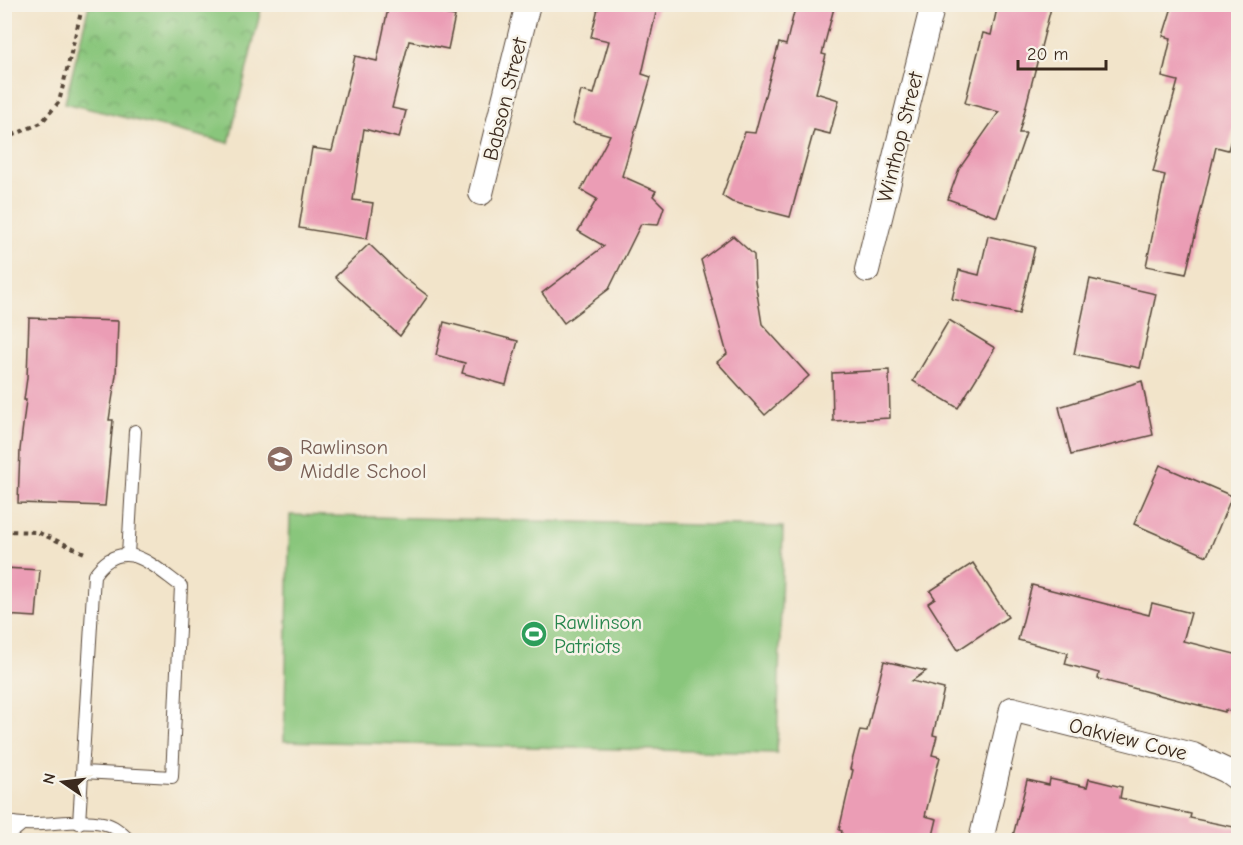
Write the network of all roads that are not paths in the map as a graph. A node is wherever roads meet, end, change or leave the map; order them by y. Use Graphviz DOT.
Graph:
graph roads {
  1 [pos="528,4"];
  2 [pos="933,4"];
  3 [pos="481,193"];
  4 [pos="867,270"];
  5 [pos="135,431"];
  6 [pos="128,555"];
  7 [pos="83,772"];
  8 [pos="1239,779"];
  9 [pos="4,821"];
  10 [pos="79,823"];
  11 [pos="21,825"];
  12 [pos="4,839"];
  13 [pos="129,840"];
  14 [pos="981,840"];
  1 -- 3 [label="street, Babson Street"];
  2 -- 4 [label="street, Winthop Street"];
  5 -- 6 [label="lane"];
  6 -- 7 [label="lane"];
  6 -- 7 [label="lane"];
  7 -- 10 [label="lane"];
  8 -- 14 [label="street, Oakview Cove"];
  9 -- 11 [label="lane"];
  10 -- 11 [label="lane"];
  10 -- 13 [label="lane"];
  11 -- 12 [label="lane"];
}
